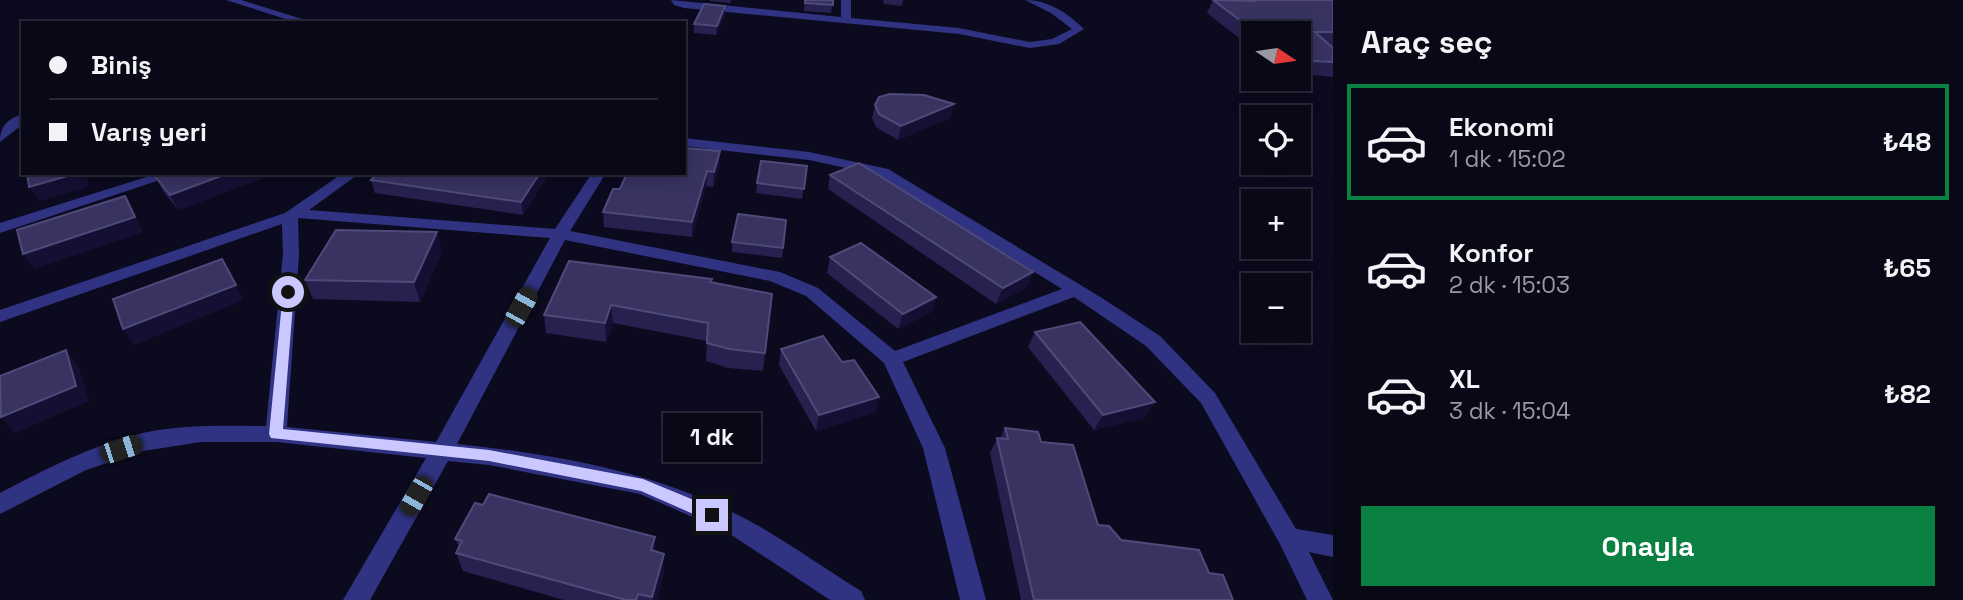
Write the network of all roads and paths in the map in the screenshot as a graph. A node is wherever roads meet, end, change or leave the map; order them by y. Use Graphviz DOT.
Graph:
graph roads {
  1 [pos="231,0"];
  2 [pos="676,0"];
  3 [pos="846,0"];
  4 [pos="1030,0"];
  5 [pos="1043,2"];
  6 [pos="275,14"];
  7 [pos="267,21"];
  8 [pos="302,21"];
  9 [pos="846,21"];
  10 [pos="21,119"];
  11 [pos="0,138"];
  12 [pos="686,142"];
  13 [pos="168,175"];
  14 [pos="350,175"];
  15 [pos="598,175"];
  16 [pos="293,215"];
  17 [pos="0,228"];
  18 [pos="560,234"];
  19 [pos="1075,290"];
  20 [pos="0,316"];
  21 [pos="892,359"];
  22 [pos="276,434"];
  23 [pos="442,451"];
  24 [pos="0,503"];
  25 [pos="1289,538"];
  26 [pos="1333,546"];
  27 [pos="356,600"];
  28 [pos="852,600"];
  29 [pos="973,600"];
  30 [pos="1320,600"];
  1 -- 6 [label="street"];
  2 -- 9 [label="street"];
  3 -- 9 [label="street"];
  4 -- 5 [label="street"];
  5 -- 9 [label="street"];
  6 -- 7 [label="street"];
  6 -- 8 [label="street"];
  10 -- 11 [label="street"];
  12 -- 19 [label="street"];
  13 -- 17 [label="street"];
  14 -- 16 [label="street"];
  15 -- 18 [label="street"];
  16 -- 18 [label="street"];
  16 -- 20 [label="street"];
  16 -- 22 [label="street"];
  18 -- 21 [label="street"];
  18 -- 23 [label="street"];
  19 -- 21 [label="street"];
  19 -- 25 [label="street"];
  21 -- 29 [label="street"];
  22 -- 23 [label="street"];
  22 -- 24 [label="street"];
  23 -- 27 [label="street"];
  23 -- 28 [label="street"];
  25 -- 26 [label="street"];
  25 -- 30 [label="street"];
}
